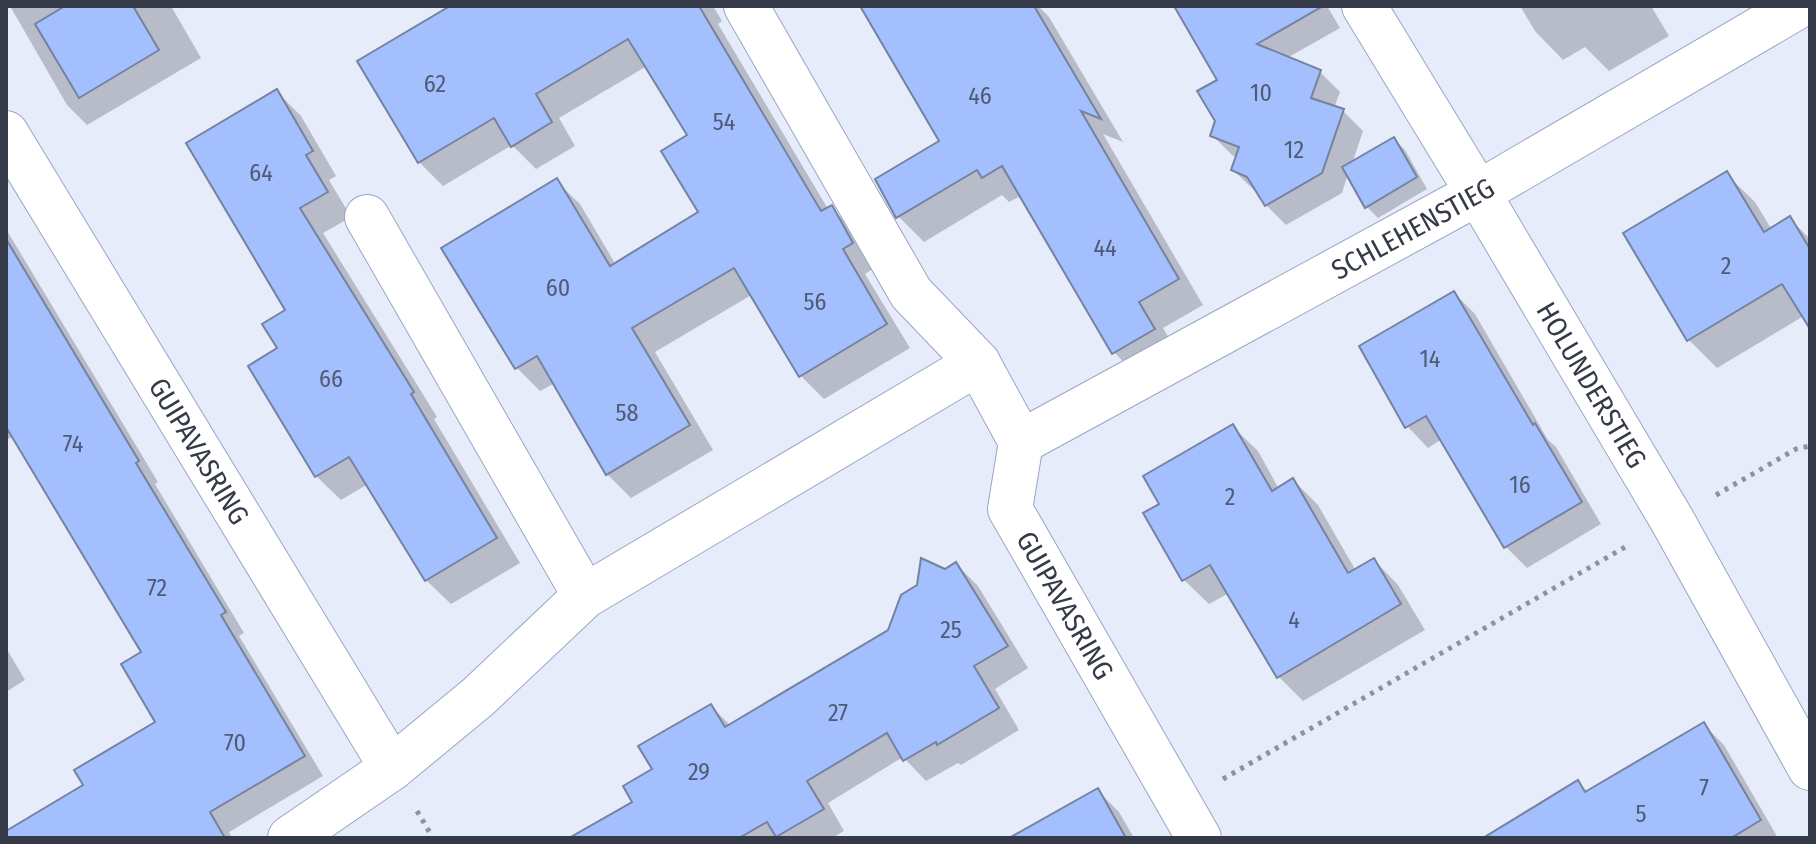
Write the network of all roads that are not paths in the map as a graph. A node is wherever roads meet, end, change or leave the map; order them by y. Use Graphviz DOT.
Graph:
graph roads {
  1 [pos="746,6"];
  2 [pos="1364,6"];
  3 [pos="1799,6"];
  4 [pos="6,133"];
  5 [pos="1478,193"];
  6 [pos="367,217"];
  7 [pos="978,363"];
  8 [pos="1021,442"];
  9 [pos="585,596"];
  10 [pos="392,768"];
  11 [pos="1810,768"];
  12 [pos="1189,821"];
  13 [pos="290,838"];
  1 -- 7 [label="street"];
  2 -- 5 [label="street, HOLUNDERSTIEG"];
  3 -- 5 [label="street, SCHLEHENSTIEG"];
  4 -- 10 [label="street, GUIPAVASRING"];
  5 -- 8 [label="street, SCHLEHENSTIEG"];
  5 -- 11 [label="street, HOLUNDERSTIEG"];
  6 -- 9 [label="street"];
  7 -- 8 [label="street"];
  7 -- 9 [label="street"];
  8 -- 12 [label="street, GUIPAVASRING"];
  9 -- 10 [label="street"];
  10 -- 13 [label="street"];
}
